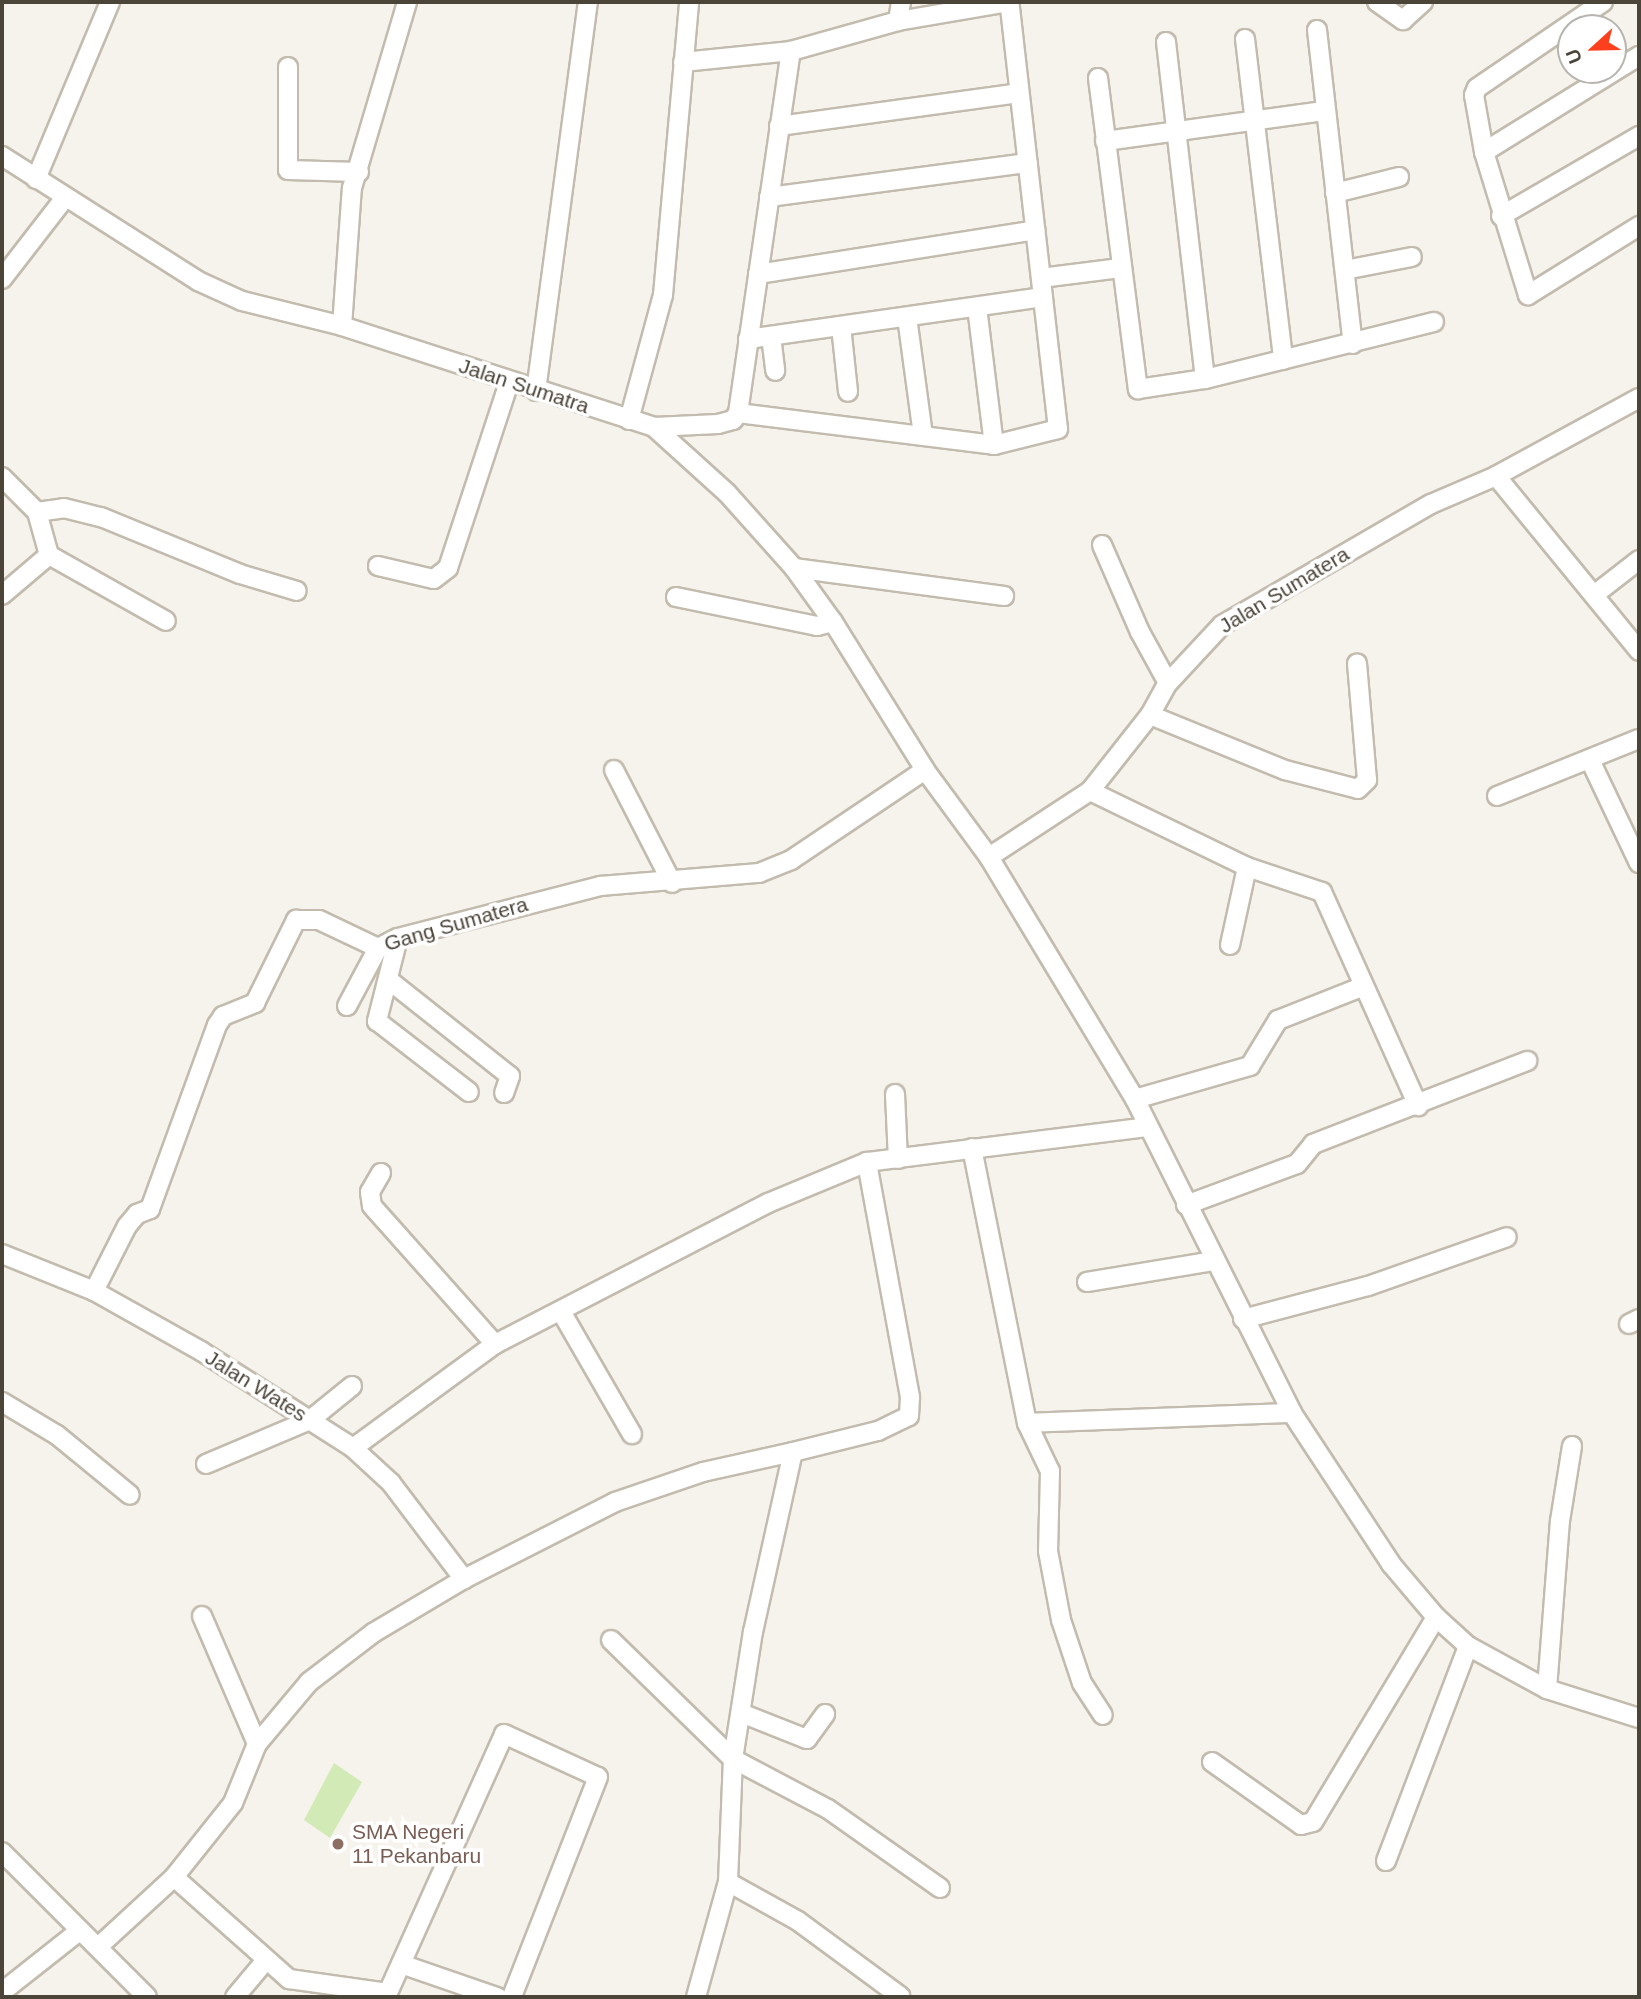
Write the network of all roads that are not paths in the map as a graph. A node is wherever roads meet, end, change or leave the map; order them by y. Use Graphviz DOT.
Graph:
graph roads {
  1 [pos="110,2"];
  2 [pos="407,2"];
  3 [pos="588,2"];
  4 [pos="689,2"];
  5 [pos="901,2"];
  6 [pos="1009,2"];
  7 [pos="1377,2"];
  8 [pos="1423,2"];
  9 [pos="1602,2"];
  10 [pos="898,21"];
  11 [pos="1317,30"];
  12 [pos="1245,39"];
  13 [pos="1166,43"];
  14 [pos="791,51"];
  15 [pos="1639,56"];
  16 [pos="683,62"];
  17 [pos="288,67"];
  18 [pos="1098,78"];
  19 [pos="1019,93"];
  20 [pos="1324,111"];
  21 [pos="1251,120"];
  22 [pos="779,126"];
  23 [pos="1176,129"];
  24 [pos="1639,136"];
  25 [pos="1105,141"];
  26 [pos="1483,152"];
  27 [pos="2,156"];
  28 [pos="1028,163"];
  29 [pos="359,172"];
  30 [pos="1399,177"];
  31 [pos="36,179"];
  32 [pos="1335,193"];
  33 [pos="769,197"];
  34 [pos="64,199"];
  35 [pos="1502,216"];
  36 [pos="1639,226"];
  37 [pos="1036,230"];
  38 [pos="1412,257"];
  39 [pos="1119,268"];
  40 [pos="1345,270"];
  41 [pos="758,274"];
  42 [pos="1041,278"];
  43 [pos="2,279"];
  44 [pos="1044,297"];
  45 [pos="977,307"];
  46 [pos="907,317"];
  47 [pos="1434,322"];
  48 [pos="342,326"];
  49 [pos="841,326"];
  50 [pos="771,336"];
  51 [pos="748,340"];
  52 [pos="1353,344"];
  53 [pos="1283,360"];
  54 [pos="775,371"];
  55 [pos="1205,379"];
  56 [pos="509,382"];
  57 [pos="536,391"];
  58 [pos="848,392"];
  59 [pos="1639,398"];
  60 [pos="738,413"];
  61 [pos="629,420"];
  62 [pos="654,427"];
  63 [pos="923,436"];
  64 [pos="994,445"];
  65 [pos="1496,476"];
  66 [pos="2,477"];
  67 [pos="9,497"];
  68 [pos="37,512"];
  69 [pos="1102,545"];
  70 [pos="49,555"];
  71 [pos="1639,560"];
  72 [pos="378,566"];
  73 [pos="794,568"];
  74 [pos="297,591"];
  75 [pos="1594,594"];
  76 [pos="2,595"];
  77 [pos="1004,596"];
  78 [pos="677,597"];
  79 [pos="166,621"];
  80 [pos="834,622"];
  81 [pos="1639,651"];
  82 [pos="1357,663"];
  83 [pos="1168,683"];
  84 [pos="1150,715"];
  85 [pos="1639,739"];
  86 [pos="1590,760"];
  87 [pos="614,770"];
  88 [pos="925,770"];
  89 [pos="1090,791"];
  90 [pos="1497,796"];
  91 [pos="989,857"];
  92 [pos="1639,863"];
  93 [pos="1247,867"];
  94 [pos="672,883"];
  95 [pos="398,938"];
  96 [pos="1230,945"];
  97 [pos="378,948"];
  98 [pos="390,981"];
  99 [pos="1364,986"];
  100 [pos="347,1006"];
  101 [pos="1527,1061"];
  102 [pos="469,1092"];
  103 [pos="504,1093"];
  104 [pos="895,1094"];
  105 [pos="1135,1099"];
  106 [pos="1418,1106"];
  107 [pos="1148,1127"];
  108 [pos="972,1148"];
  109 [pos="898,1159"];
  110 [pos="867,1162"];
  111 [pos="381,1172"];
  112 [pos="1186,1205"];
  113 [pos="1507,1237"];
  114 [pos="2,1254"];
  115 [pos="1214,1261"];
  116 [pos="1087,1282"];
  117 [pos="94,1291"];
  118 [pos="562,1312"];
  119 [pos="1243,1319"];
  120 [pos="495,1344"];
  121 [pos="352,1386"];
  122 [pos="2,1402"];
  123 [pos="1292,1413"];
  124 [pos="310,1420"];
  125 [pos="1027,1423"];
  126 [pos="632,1434"];
  127 [pos="1572,1446"];
  128 [pos="353,1448"];
  129 [pos="793,1452"];
  130 [pos="206,1464"];
  131 [pos="130,1495"];
  132 [pos="464,1579"];
  133 [pos="202,1616"];
  134 [pos="1436,1617"];
  135 [pos="611,1640"];
  136 [pos="1468,1646"];
  137 [pos="1546,1689"];
  138 [pos="741,1713"];
  139 [pos="825,1714"];
  140 [pos="1103,1715"];
  141 [pos="1639,1718"];
  142 [pos="257,1744"];
  143 [pos="733,1759"];
  144 [pos="1212,1762"];
  145 [pos="2,1852"];
  146 [pos="1385,1861"];
  147 [pos="174,1877"];
  148 [pos="728,1882"];
  149 [pos="940,1888"];
  150 [pos="78,1932"];
  151 [pos="98,1947"];
  152 [pos="266,1959"];
  153 [pos="401,1964"];
  154 [pos="2,1992"];
  155 [pos="387,1995"];
  156 [pos="900,1996"];
  157 [pos="147,1997"];
  158 [pos="235,1997"];
  159 [pos="497,1997"];
  160 [pos="512,1997"];
  161 [pos="696,1997"];
  1 -- 31 [label="street"];
  2 -- 29 [label="street"];
  3 -- 57 [label="street"];
  4 -- 16 [label="street"];
  5 -- 10 [label="street"];
  6 -- 10 [label="street"];
  6 -- 19 [label="street"];
  7 -- 8 [label="street"];
  9 -- 26 [label="street"];
  10 -- 14 [label="street"];
  11 -- 20 [label="street"];
  12 -- 21 [label="street"];
  13 -- 23 [label="street"];
  14 -- 16 [label="street"];
  14 -- 22 [label="street"];
  15 -- 26 [label="street"];
  16 -- 61 [label="street"];
  17 -- 29 [label="street"];
  18 -- 25 [label="street"];
  19 -- 22 [label="street"];
  19 -- 28 [label="street"];
  20 -- 21 [label="street"];
  20 -- 32 [label="street"];
  21 -- 23 [label="street"];
  21 -- 53 [label="street"];
  22 -- 33 [label="street"];
  23 -- 25 [label="street"];
  23 -- 55 [label="street"];
  24 -- 35 [label="street"];
  25 -- 39 [label="street"];
  26 -- 35 [label="street"];
  27 -- 31 [label="street, Jalan Sumatra"];
  28 -- 33 [label="street"];
  28 -- 37 [label="street"];
  29 -- 48 [label="street"];
  30 -- 32 [label="street"];
  31 -- 34 [label="street, Jalan Sumatra"];
  32 -- 40 [label="street"];
  33 -- 41 [label="street"];
  34 -- 43 [label="street"];
  34 -- 48 [label="street, Jalan Sumatra"];
  35 -- 36 [label="street"];
  37 -- 41 [label="street"];
  37 -- 42 [label="street"];
  38 -- 40 [label="street"];
  39 -- 42 [label="street"];
  39 -- 55 [label="street"];
  40 -- 52 [label="street"];
  41 -- 51 [label="street"];
  42 -- 44 [label="street"];
  44 -- 45 [label="street"];
  44 -- 64 [label="street"];
  45 -- 46 [label="street"];
  45 -- 64 [label="street"];
  46 -- 49 [label="street"];
  46 -- 63 [label="street"];
  47 -- 52 [label="street"];
  48 -- 56 [label="street, Jalan Sumatra"];
  49 -- 50 [label="street"];
  49 -- 58 [label="street"];
  50 -- 51 [label="street"];
  50 -- 54 [label="street"];
  51 -- 60 [label="street"];
  52 -- 53 [label="street"];
  53 -- 55 [label="street"];
  56 -- 57 [label="street, Jalan Sumatra"];
  56 -- 72 [label="street"];
  57 -- 61 [label="street, Jalan Sumatra"];
  59 -- 65 [label="street, Jalan Sumatera"];
  60 -- 62 [label="street"];
  60 -- 63 [label="street"];
  61 -- 62 [label="street, Jalan Sumatra"];
  62 -- 73 [label="street, Jalan Sumatra"];
  63 -- 64 [label="street"];
  65 -- 75 [label="street"];
  65 -- 83 [label="street, Jalan Sumatera"];
  66 -- 67 [label="street"];
  67 -- 68 [label="street"];
  68 -- 70 [label="street"];
  68 -- 74 [label="street"];
  69 -- 83 [label="street"];
  70 -- 76 [label="street"];
  70 -- 79 [label="street"];
  71 -- 75 [label="street"];
  73 -- 77 [label="street"];
  73 -- 80 [label="street, Jalan Sumatra"];
  75 -- 81 [label="street"];
  78 -- 80 [label="street"];
  80 -- 88 [label="street, Jalan Sumatra"];
  82 -- 84 [label="street"];
  83 -- 84 [label="street, Jalan Sumatera"];
  84 -- 89 [label="street, Jalan Sumatera"];
  85 -- 86 [label="street"];
  86 -- 90 [label="street"];
  86 -- 92 [label="street"];
  87 -- 94 [label="street"];
  88 -- 91 [label="street, Jalan Sumatra"];
  88 -- 94 [label="street, Gang Sumatera"];
  89 -- 91 [label="street, Jalan Sumatera"];
  89 -- 93 [label="street"];
  91 -- 105 [label="street, Jalan Sumatra"];
  93 -- 96 [label="street"];
  93 -- 99 [label="street"];
  94 -- 95 [label="street, Gang Sumatera"];
  95 -- 97 [label="street, Gang Sumatera"];
  95 -- 98 [label="street"];
  97 -- 100 [label="street"];
  97 -- 117 [label="street, Gang Sumatera"];
  98 -- 102 [label="street"];
  98 -- 103 [label="street"];
  99 -- 105 [label="street"];
  99 -- 106 [label="street"];
  101 -- 106 [label="street"];
  104 -- 109 [label="street"];
  105 -- 107 [label="street, Jalan Sumatra"];
  106 -- 112 [label="street"];
  107 -- 108 [label="street"];
  107 -- 112 [label="street, Jalan Sumatra"];
  108 -- 109 [label="street"];
  108 -- 125 [label="street"];
  109 -- 110 [label="street"];
  110 -- 118 [label="street"];
  110 -- 129 [label="street"];
  111 -- 120 [label="street"];
  112 -- 115 [label="street, Jalan Sumatra"];
  113 -- 119 [label="street"];
  114 -- 117 [label="street, Jalan Wates"];
  115 -- 116 [label="street"];
  115 -- 119 [label="street, Jalan Sumatra"];
  117 -- 124 [label="street, Jalan Wates"];
  118 -- 120 [label="street"];
  118 -- 126 [label="street"];
  119 -- 123 [label="street, Jalan Sumatra"];
  120 -- 128 [label="street"];
  121 -- 124 [label="street"];
  122 -- 131 [label="street"];
  123 -- 125 [label="street"];
  123 -- 134 [label="street, Jalan Sumatra"];
  124 -- 128 [label="street, Jalan Wates"];
  124 -- 130 [label="street"];
  125 -- 140 [label="street"];
  127 -- 137 [label="street"];
  128 -- 132 [label="street, Jalan Wates"];
  129 -- 132 [label="street"];
  129 -- 138 [label="street"];
  132 -- 142 [label="street"];
  133 -- 142 [label="street"];
  134 -- 136 [label="street, Jalan Sumatra"];
  134 -- 144 [label="street"];
  135 -- 143 [label="street"];
  136 -- 137 [label="street, Jalan Sumatra"];
  136 -- 146 [label="street"];
  137 -- 141 [label="street, Jalan Sumatra"];
  138 -- 139 [label="street"];
  138 -- 143 [label="street"];
  142 -- 147 [label="street"];
  143 -- 148 [label="street"];
  143 -- 149 [label="street"];
  145 -- 150 [label="street"];
  147 -- 151 [label="street"];
  147 -- 152 [label="street"];
  148 -- 156 [label="street"];
  148 -- 161 [label="street"];
  150 -- 151 [label="street"];
  150 -- 154 [label="street"];
  151 -- 157 [label="street"];
  152 -- 155 [label="street"];
  152 -- 158 [label="street"];
  153 -- 155 [label="street"];
  153 -- 159 [label="street"];
  153 -- 160 [label="street"];
}
